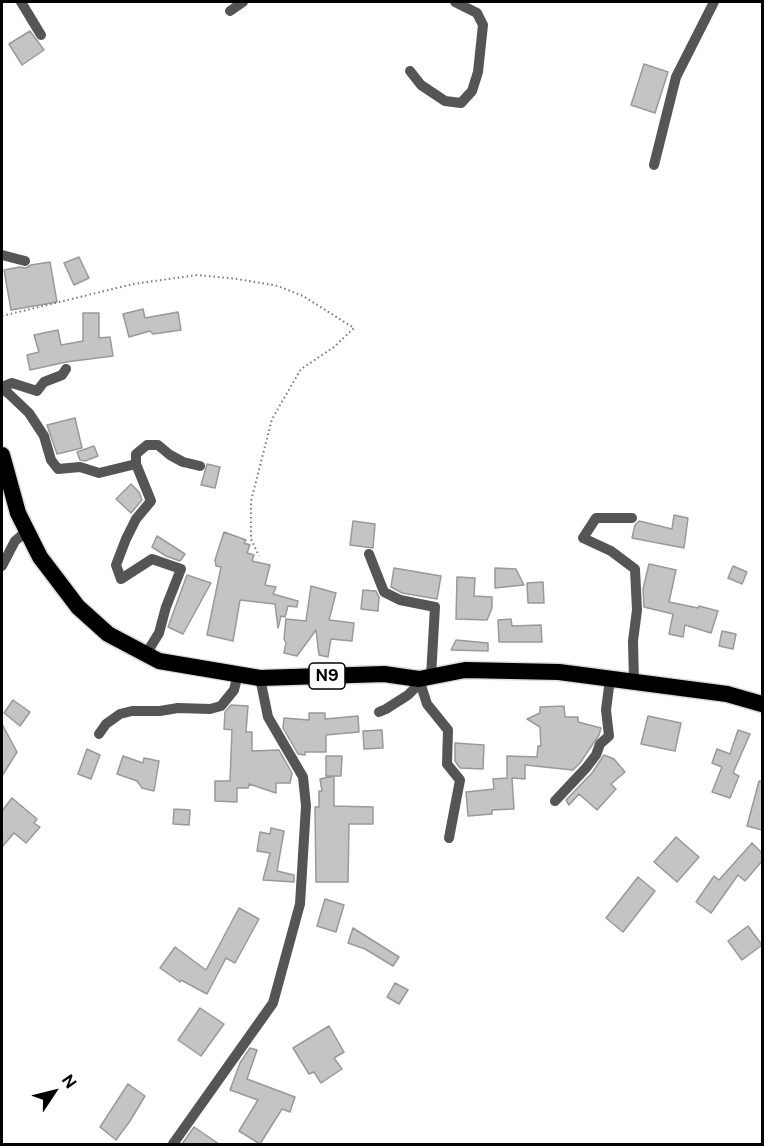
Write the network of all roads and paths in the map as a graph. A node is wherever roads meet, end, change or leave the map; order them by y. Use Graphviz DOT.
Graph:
graph roads {
  1 [pos="21,2"];
  2 [pos="243,2"];
  3 [pos="455,2"];
  4 [pos="714,2"];
  5 [pos="230,11"];
  6 [pos="41,35"];
  7 [pos="410,72"];
  8 [pos="654,165"];
  9 [pos="2,255"];
  10 [pos="25,261"];
  11 [pos="2,316"];
  12 [pos="66,369"];
  13 [pos="2,388"];
  14 [pos="2,455"];
  15 [pos="136,464"];
  16 [pos="200,466"];
  17 [pos="632,518"];
  18 [pos="28,530"];
  19 [pos="369,554"];
  20 [pos="259,556"];
  21 [pos="2,566"];
  22 [pos="146,654"];
  23 [pos="238,674"];
  24 [pos="260,678"];
  25 [pos="425,678"];
  26 [pos="610,679"];
  27 [pos="634,682"];
  28 [pos="762,704"];
  29 [pos="379,712"];
  30 [pos="99,734"];
  31 [pos="555,801"];
  32 [pos="449,838"];
  33 [pos="172,1144"];
  1 -- 6 [label="street"];
  2 -- 5 [label="street"];
  3 -- 7 [label="street"];
  4 -- 8 [label="street"];
  9 -- 10 [label="street"];
  11 -- 20 [label="path"];
  12 -- 13 [label="street"];
  13 -- 15 [label="street"];
  14 -- 18 [label="highway, N9"];
  15 -- 16 [label="street"];
  15 -- 22 [label="street"];
  17 -- 27 [label="street"];
  18 -- 21 [label="street"];
  18 -- 22 [label="highway, N9"];
  19 -- 25 [label="street"];
  22 -- 23 [label="highway, N9"];
  23 -- 24 [label="highway, N9"];
  23 -- 30 [label="street"];
  24 -- 25 [label="highway, N9"];
  24 -- 33 [label="street"];
  25 -- 26 [label="highway, N9"];
  25 -- 29 [label="street"];
  25 -- 32 [label="street"];
  26 -- 27 [label="highway, N9"];
  26 -- 31 [label="street"];
  27 -- 28 [label="highway, N9"];
}
